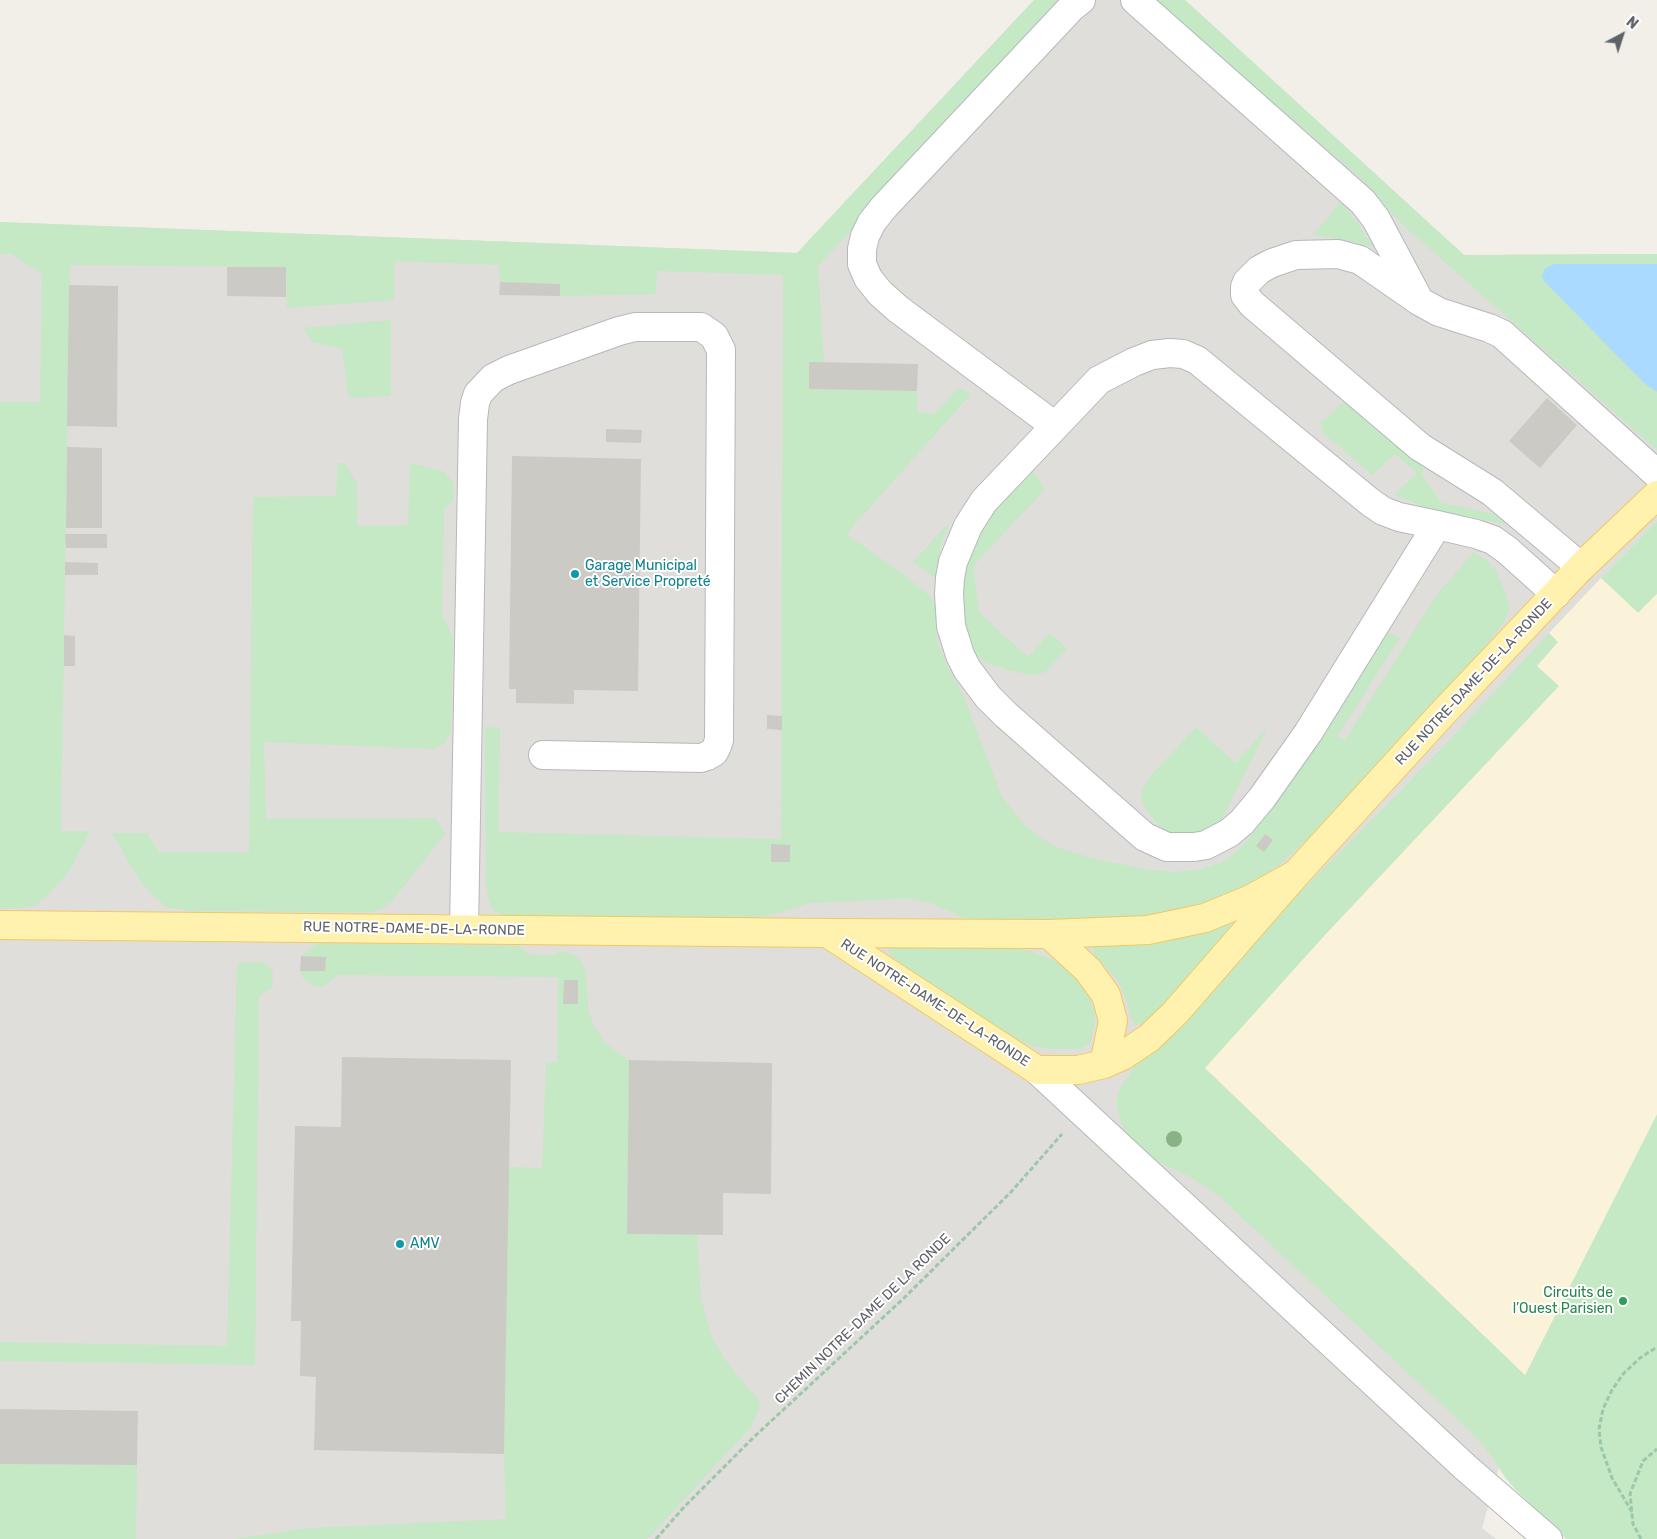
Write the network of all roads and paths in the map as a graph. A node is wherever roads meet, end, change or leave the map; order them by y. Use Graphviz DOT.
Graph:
graph roads {
  1 [pos="1081,0"];
  2 [pos="1135,0"];
  3 [pos="1419,301"];
  4 [pos="1055,426"];
  5 [pos="1657,474"];
  6 [pos="1657,495"];
  7 [pos="1436,525"];
  8 [pos="1581,567"];
  9 [pos="1556,594"];
  10 [pos="543,755"];
  11 [pos="1296,874"];
  12 [pos="0,925"];
  13 [pos="464,929"];
  14 [pos="827,933"];
  15 [pos="1049,934"];
  16 [pos="1104,1064"];
  17 [pos="1038,1070"];
  18 [pos="1082,1111"];
  19 [pos="1657,1347"];
  20 [pos="1657,1448"];
  21 [pos="1632,1512"];
  22 [pos="656,1539"];
  23 [pos="1548,1539"];
  24 [pos="1641,1539"];
  1 -- 4 [label="street"];
  2 -- 3 [label="street"];
  3 -- 5 [label="street"];
  3 -- 8 [label="street"];
  4 -- 7 [label="street"];
  4 -- 7 [label="street"];
  6 -- 8 [label="main road, RUE NOTRE-DAME-DE-LA-RONDE"];
  7 -- 9 [label="street"];
  8 -- 9 [label="main road, RUE NOTRE-DAME-DE-LA-RONDE"];
  9 -- 11 [label="main road, RUE NOTRE-DAME-DE-LA-RONDE"];
  10 -- 13 [label="street"];
  11 -- 15 [label="main road, RUE NOTRE-DAME-DE-LA-RONDE"];
  11 -- 16 [label="main road, RUE NOTRE-DAME-DE-LA-RONDE"];
  12 -- 13 [label="main road, RUE NOTRE-DAME-DE-LA-RONDE"];
  13 -- 14 [label="main road, RUE NOTRE-DAME-DE-LA-RONDE"];
  14 -- 15 [label="main road, RUE NOTRE-DAME-DE-LA-RONDE"];
  14 -- 17 [label="main road, RUE NOTRE-DAME-DE-LA-RONDE"];
  15 -- 16 [label="main road"];
  16 -- 17 [label="main road, RUE NOTRE-DAME-DE-LA-RONDE"];
  17 -- 18 [label="street"];
  18 -- 22 [label="path, CHEMIN NOTRE-DAME DE LA RONDE"];
  18 -- 23 [label="street"];
  19 -- 21 [label="path"];
  20 -- 21 [label="path"];
  21 -- 24 [label="path"];
}
